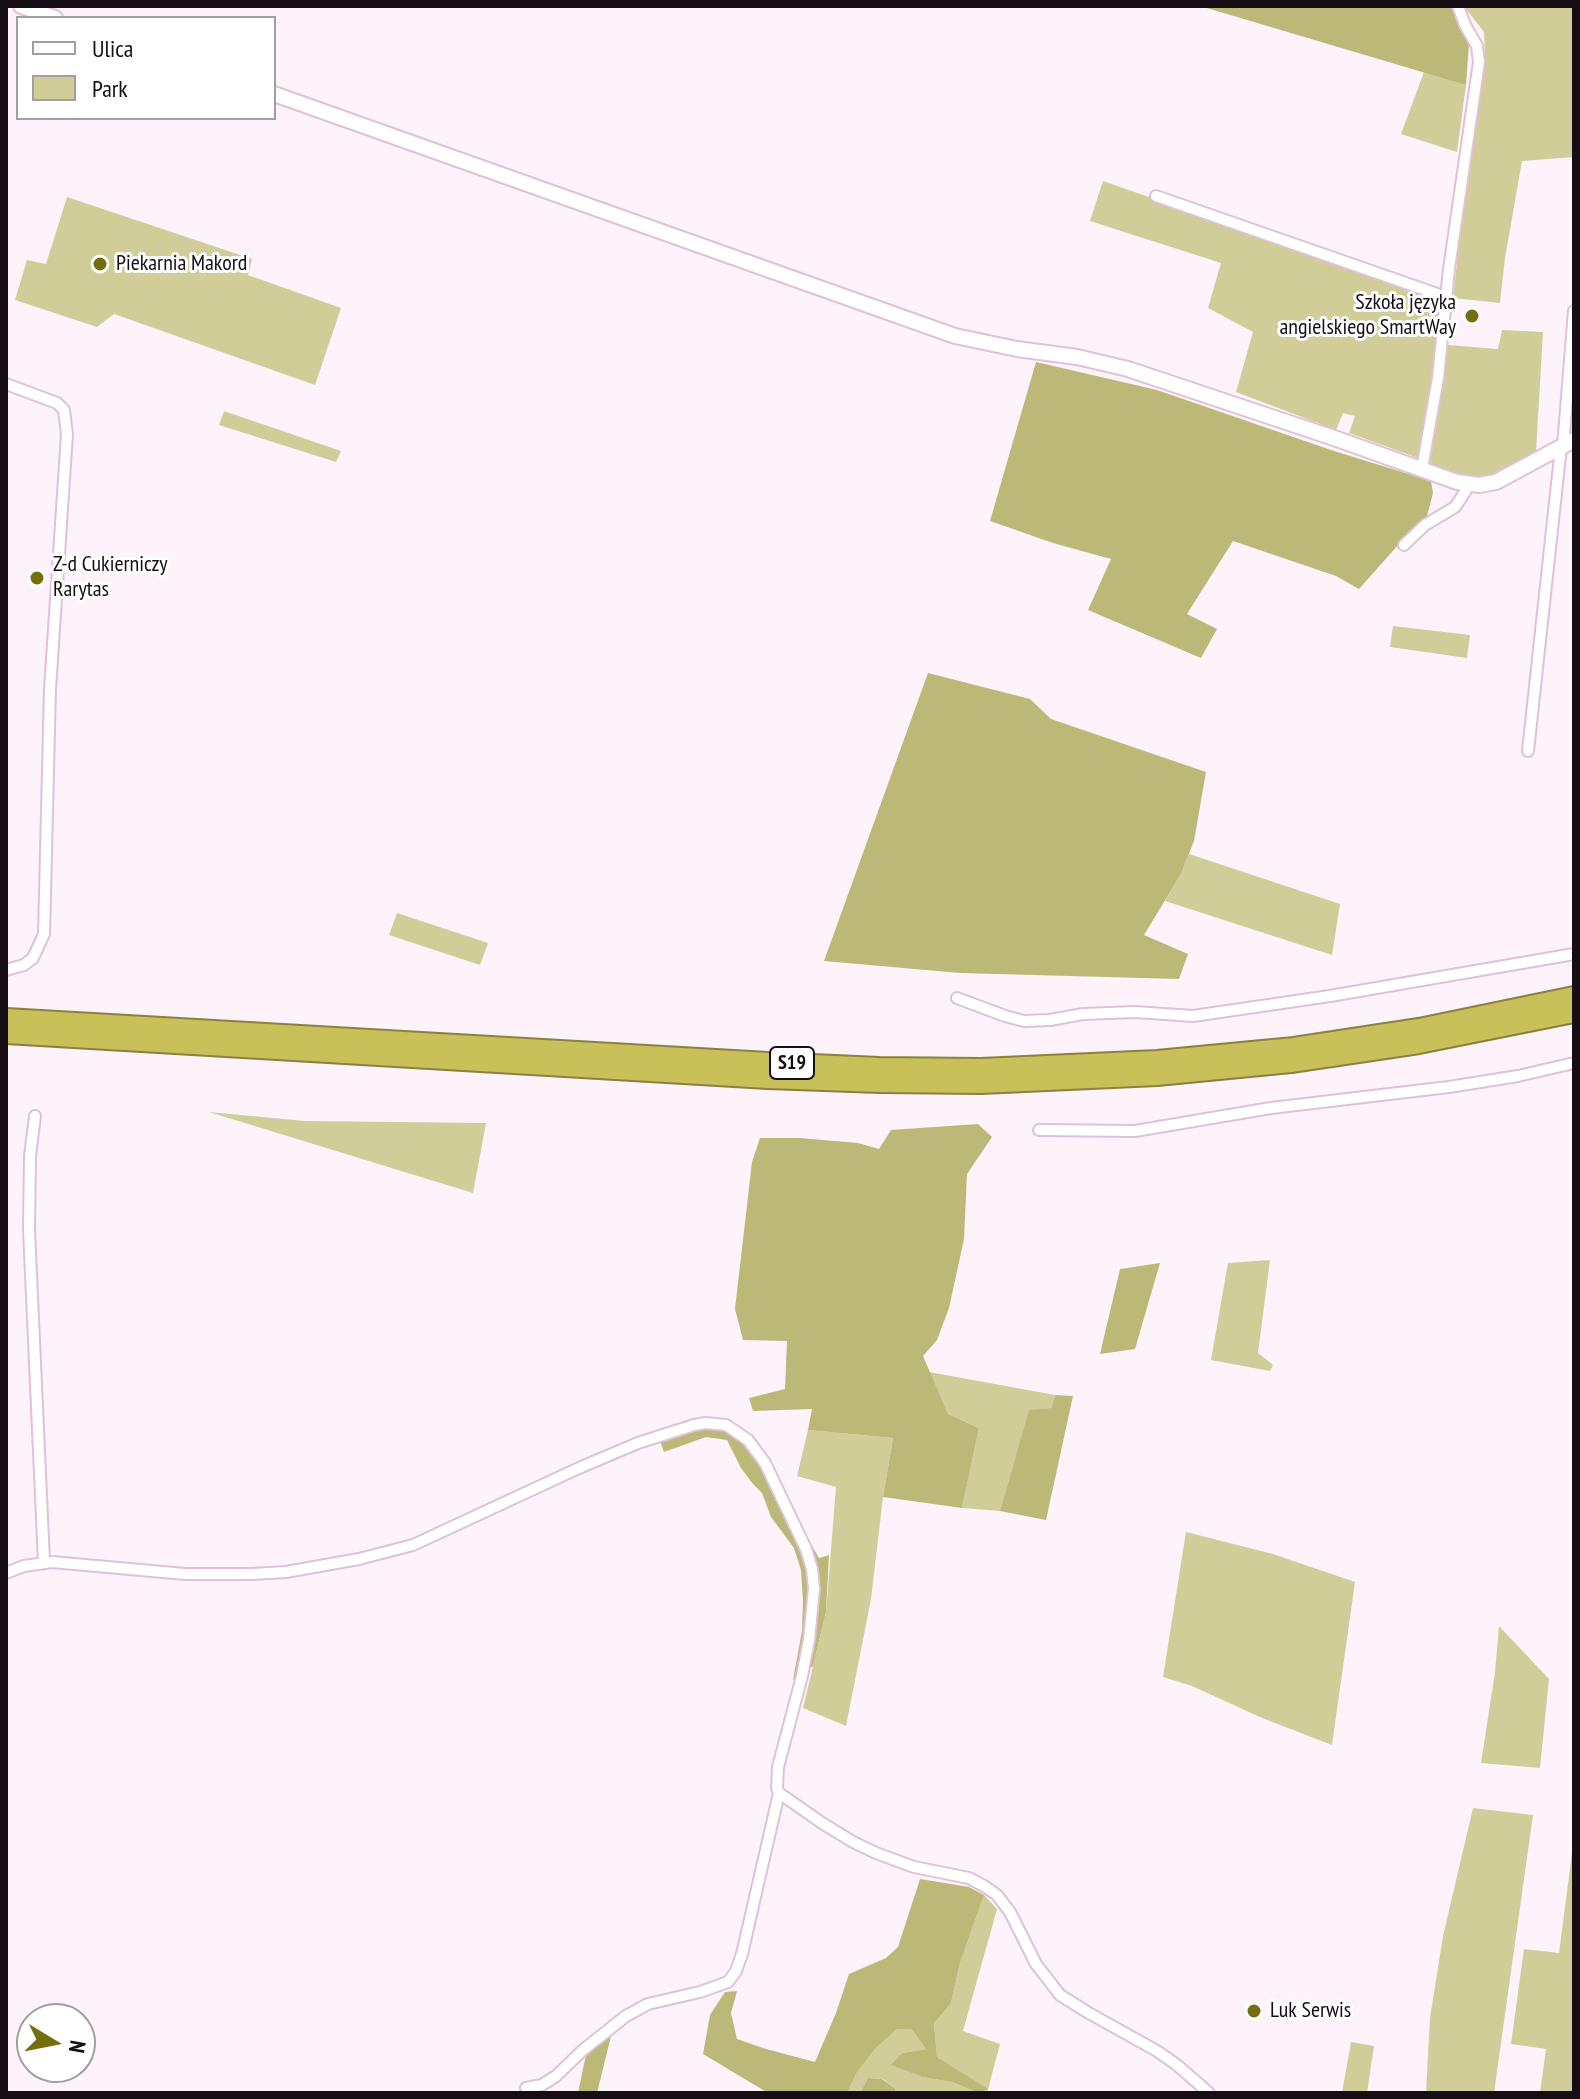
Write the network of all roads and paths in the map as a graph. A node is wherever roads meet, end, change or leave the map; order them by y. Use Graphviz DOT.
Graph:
graph roads {
  1 [pos="21,6"];
  2 [pos="1458,6"];
  3 [pos="49,16"];
  4 [pos="276,95"];
  5 [pos="1156,196"];
  6 [pos="1446,297"];
  7 [pos="1574,311"];
  8 [pos="6,384"];
  9 [pos="1566,445"];
  10 [pos="1422,469"];
  11 [pos="1467,484"];
  12 [pos="1404,545"];
  13 [pos="1528,751"];
  14 [pos="1574,954"];
  15 [pos="6,970"];
  16 [pos="1574,996"];
  17 [pos="957,998"];
  18 [pos="1574,1013"];
  19 [pos="6,1018"];
  20 [pos="6,1034"];
  21 [pos="1574,1063"];
  22 [pos="35,1116"];
  23 [pos="1039,1130"];
  24 [pos="44,1562"];
  25 [pos="6,1573"];
  26 [pos="779,1793"];
  27 [pos="526,2088"];
  28 [pos="1209,2093"];
  1 -- 3 [label="street"];
  2 -- 6 [label="street"];
  4 -- 10 [label="street"];
  5 -- 6 [label="street"];
  6 -- 10 [label="street"];
  7 -- 9 [label="street"];
  8 -- 15 [label="street"];
  9 -- 11 [label="street"];
  9 -- 13 [label="street"];
  10 -- 11 [label="street"];
  11 -- 12 [label="street"];
  14 -- 17 [label="street"];
  16 -- 19 [label="highway, S19"];
  18 -- 20 [label="highway, S19"];
  21 -- 23 [label="street"];
  22 -- 24 [label="street"];
  24 -- 25 [label="street"];
  24 -- 26 [label="street"];
  26 -- 27 [label="street"];
  26 -- 28 [label="street"];
}
